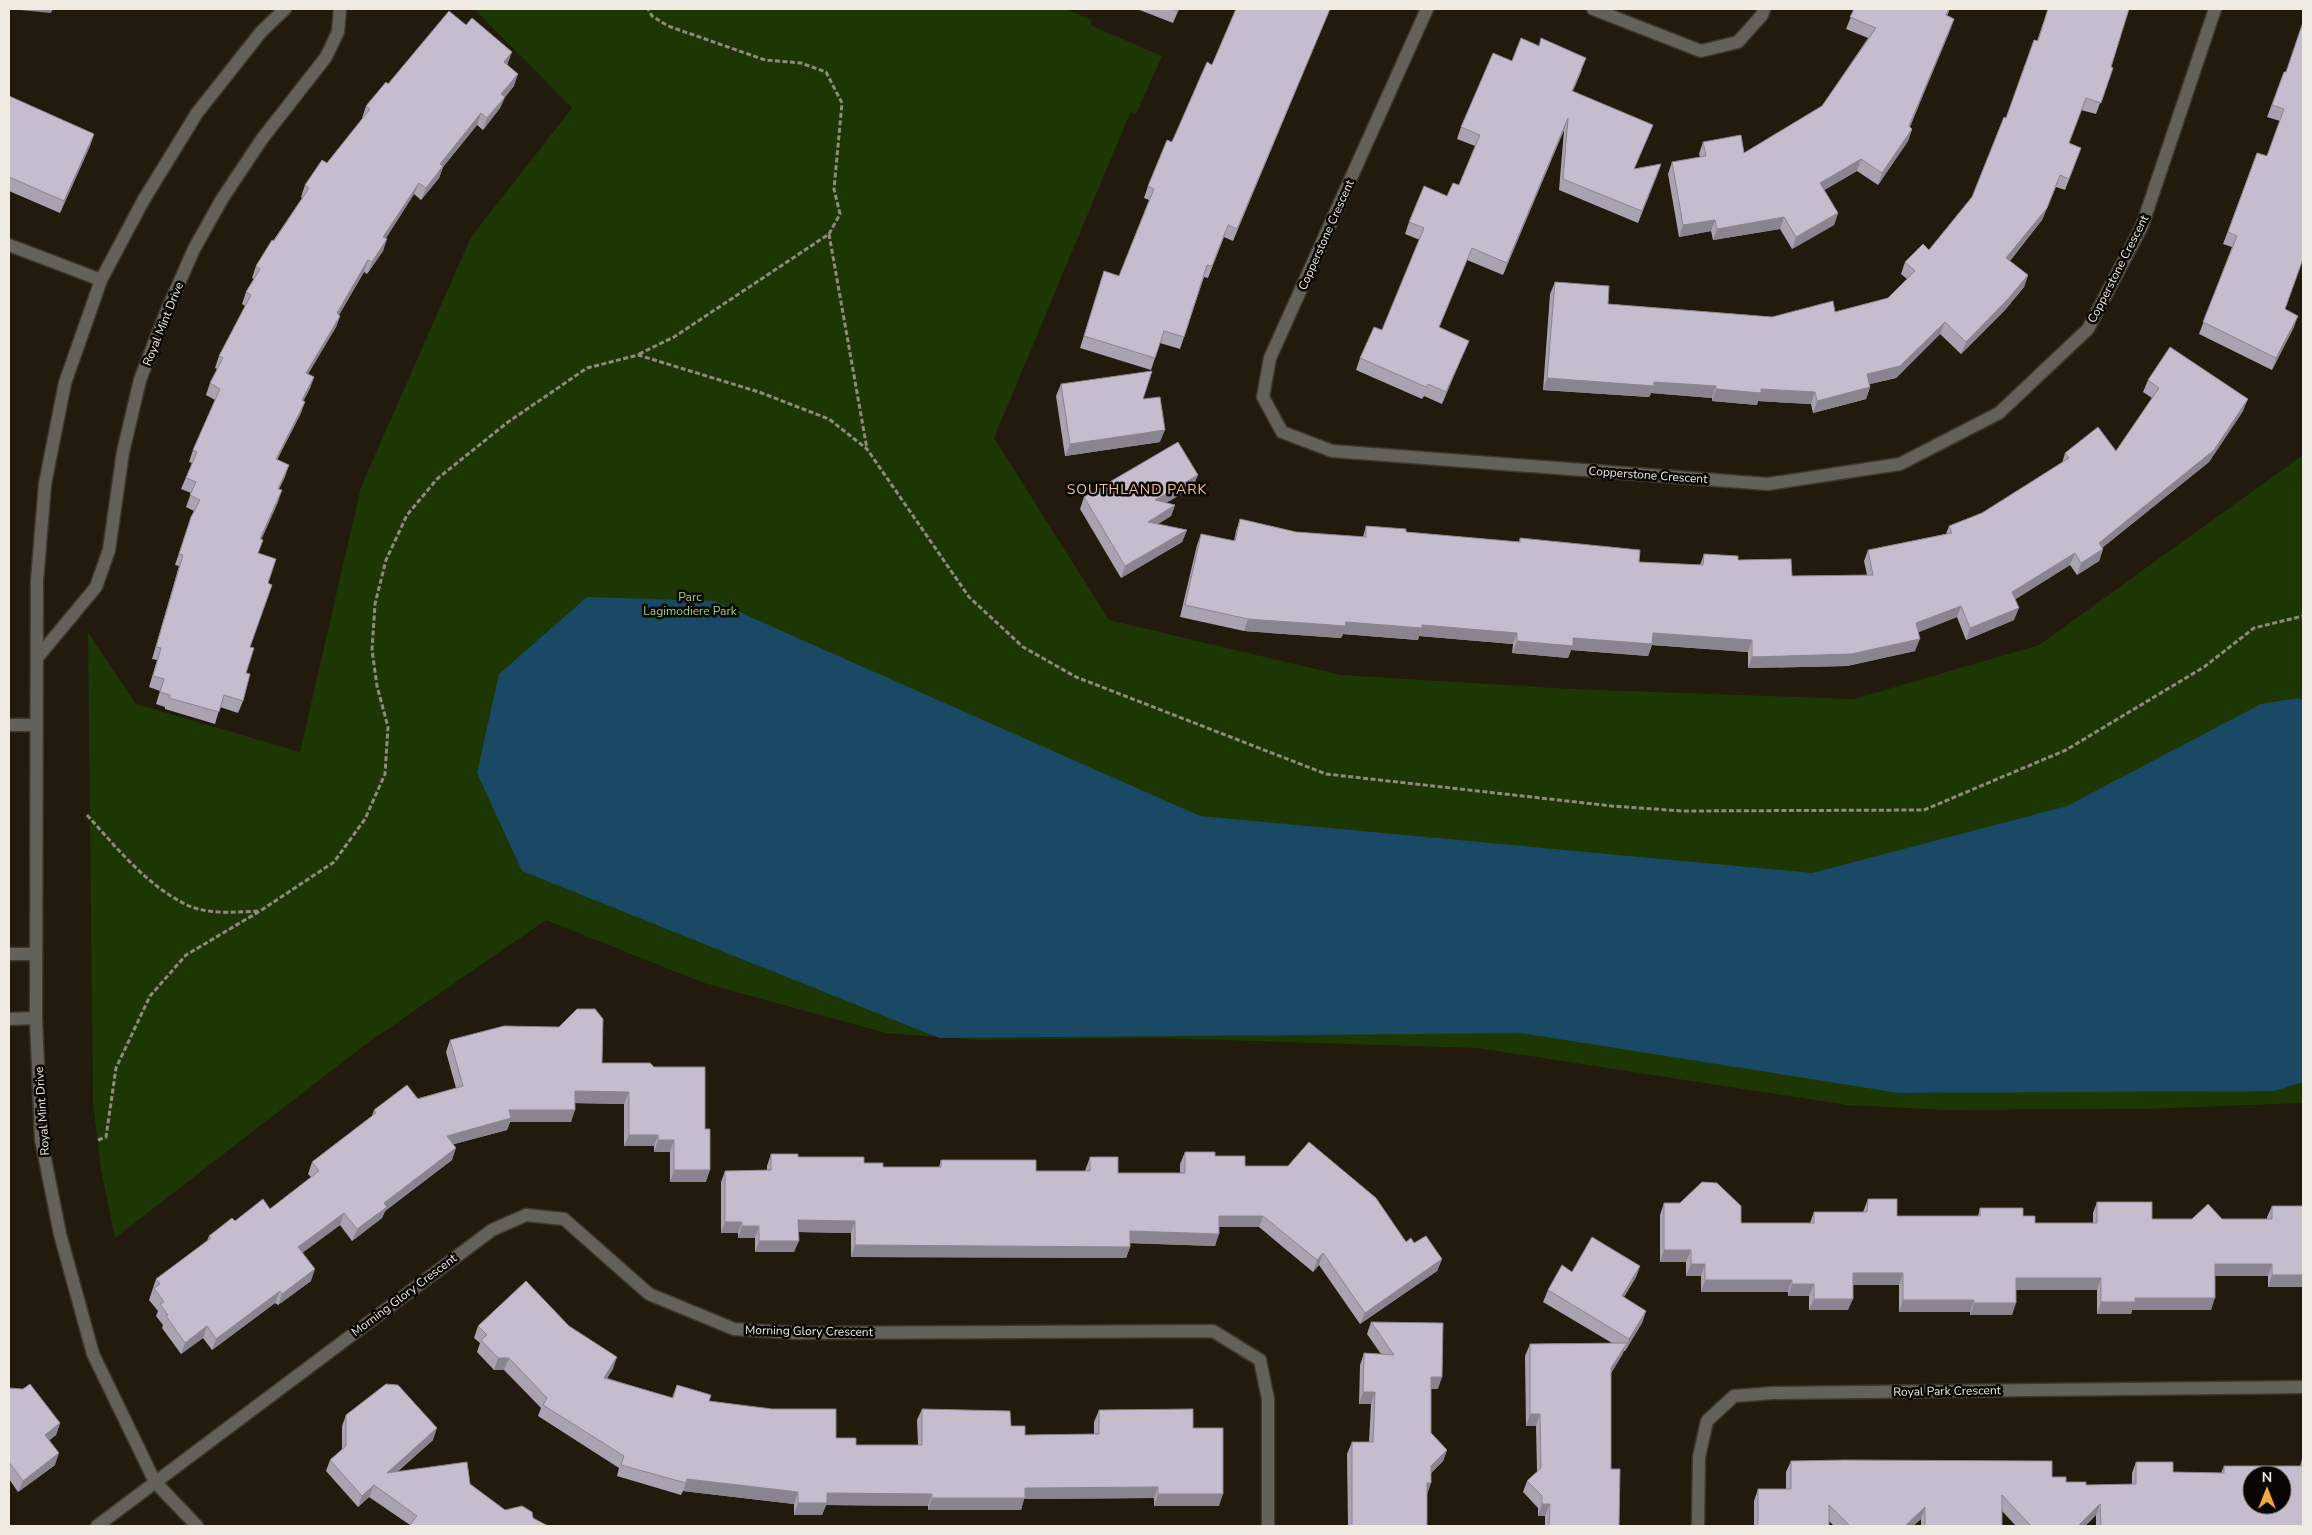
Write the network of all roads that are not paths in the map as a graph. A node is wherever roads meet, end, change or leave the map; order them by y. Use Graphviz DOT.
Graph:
graph roads {
  1 [pos="285,9"];
  2 [pos="340,9"];
  3 [pos="1427,9"];
  4 [pos="1593,9"];
  5 [pos="1764,9"];
  6 [pos="2215,9"];
  7 [pos="9,245"];
  8 [pos="101,280"];
  9 [pos="38,658"];
  10 [pos="9,725"];
  11 [pos="36,725"];
  12 [pos="9,954"];
  13 [pos="36,954"];
  14 [pos="36,1018"];
  15 [pos="9,1019"];
  16 [pos="2303,1387"];
  17 [pos="155,1482"];
  18 [pos="97,1526"];
  19 [pos="197,1526"];
  20 [pos="1268,1526"];
  21 [pos="1698,1526"];
  1 -- 8 [label="street, Royal Mint Drive"];
  2 -- 9 [label="street, Royal Mint Drive"];
  3 -- 6 [label="street, Copperstone Crescent"];
  4 -- 5 [label="street"];
  7 -- 8 [label="street"];
  8 -- 9 [label="street, Royal Mint Drive"];
  9 -- 11 [label="street, Royal Mint Drive"];
  10 -- 11 [label="street"];
  11 -- 13 [label="street, Royal Mint Drive"];
  12 -- 13 [label="street"];
  13 -- 14 [label="street, Royal Mint Drive"];
  14 -- 15 [label="street"];
  14 -- 17 [label="street, Royal Mint Drive"];
  16 -- 21 [label="street, Royal Park Crescent"];
  17 -- 18 [label="street, Morning Glory Crescent"];
  17 -- 19 [label="street, Royal Mint Drive"];
  17 -- 20 [label="street, Morning Glory Crescent"];
}
